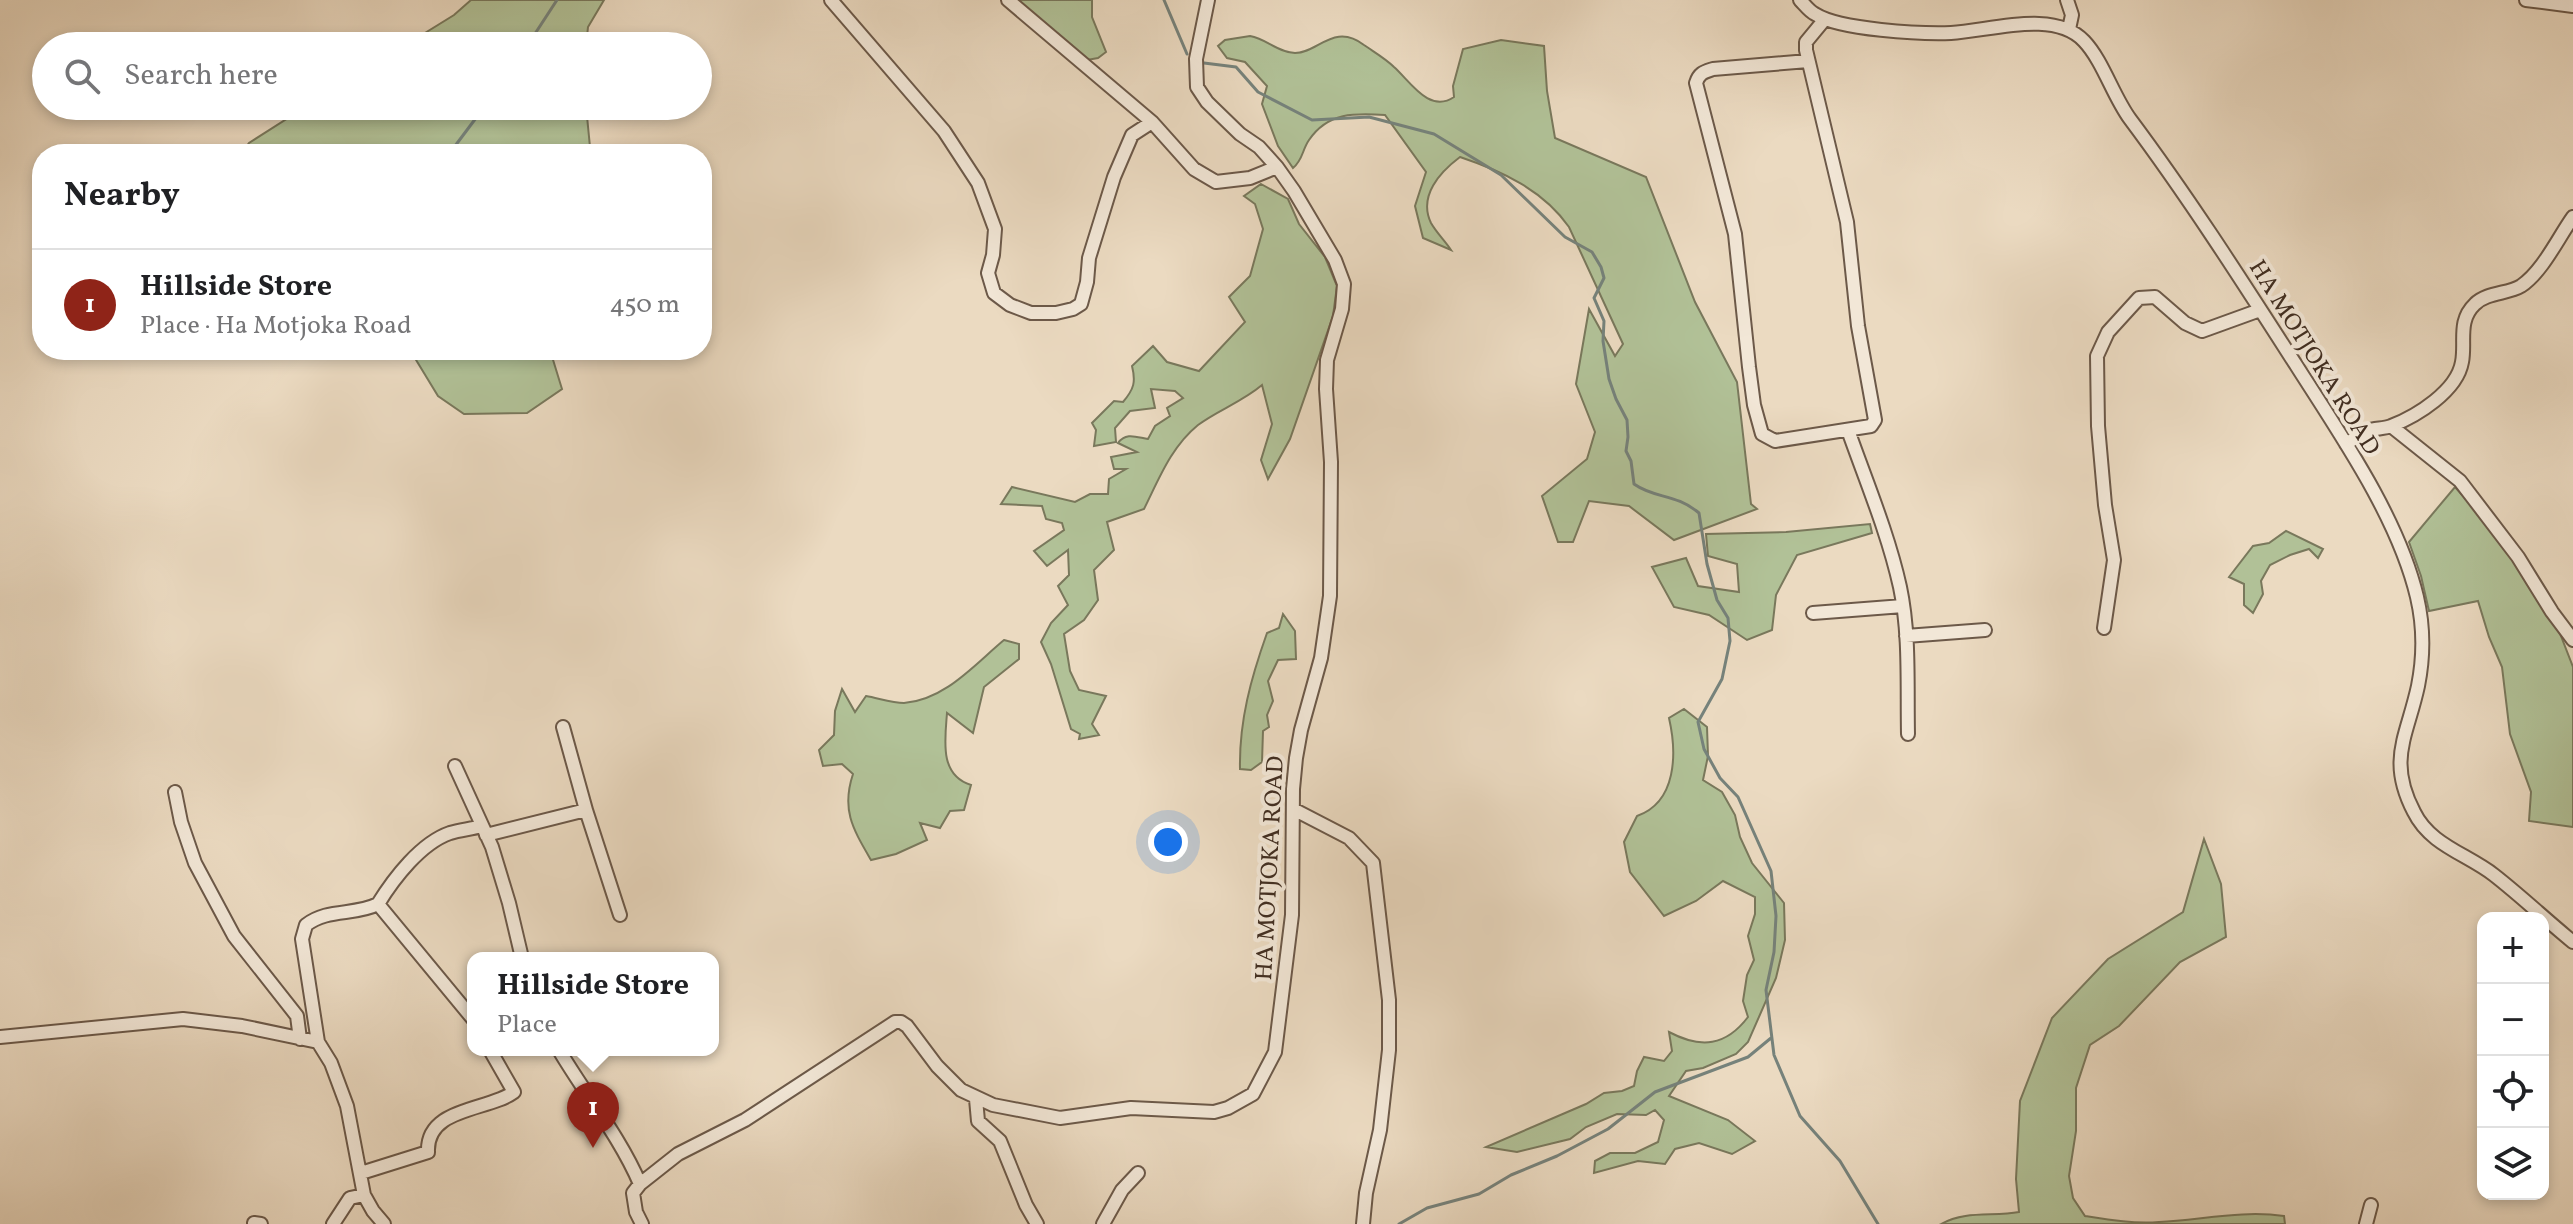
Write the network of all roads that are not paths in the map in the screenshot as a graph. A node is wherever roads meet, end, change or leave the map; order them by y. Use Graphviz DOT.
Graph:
graph roads {
  1 [pos="831,0"];
  2 [pos="1008,0"];
  3 [pos="1208,0"];
  4 [pos="1800,0"];
  5 [pos="2067,0"];
  6 [pos="2526,0"];
  7 [pos="2573,6"];
  8 [pos="1825,19"];
  9 [pos="2069,29"];
  10 [pos="1808,61"];
  11 [pos="1152,122"];
  12 [pos="1277,167"];
  13 [pos="2573,217"];
  14 [pos="2260,310"];
  15 [pos="2391,426"];
  16 [pos="1848,430"];
  17 [pos="2346,444"];
  18 [pos="1903,606"];
  19 [pos="1813,613"];
  20 [pos="2104,628"];
  21 [pos="1985,630"];
  22 [pos="1906,636"];
  23 [pos="2573,640"];
  24 [pos="563,727"];
  25 [pos="1908,734"];
  26 [pos="455,766"];
  27 [pos="175,792"];
  28 [pos="1293,809"];
  29 [pos="586,810"];
  30 [pos="484,830"];
  31 [pos="378,904"];
  32 [pos="620,915"];
  33 [pos="2573,942"];
  34 [pos="521,952"];
  35 [pos="467,1012"];
  36 [pos="0,1037"];
  37 [pos="300,1039"];
  38 [pos="318,1042"];
  39 [pos="493,1056"];
  40 [pos="562,1056"];
  41 [pos="976,1099"];
  42 [pos="361,1173"];
  43 [pos="1138,1173"];
  44 [pos="640,1184"];
  45 [pos="364,1195"];
  46 [pos="2371,1205"];
  47 [pos="254,1223"];
  48 [pos="261,1224"];
  49 [pos="333,1224"];
  50 [pos="384,1224"];
  51 [pos="642,1224"];
  52 [pos="1037,1224"];
  53 [pos="1103,1224"];
  54 [pos="1363,1224"];
  55 [pos="2366,1224"];
  1 -- 11 [label="street"];
  2 -- 11 [label="street"];
  3 -- 12 [label="street, HA MOTJOKA ROAD"];
  4 -- 8 [label="street"];
  5 -- 9 [label="street"];
  6 -- 7 [label="street"];
  8 -- 9 [label="street"];
  8 -- 10 [label="street"];
  9 -- 14 [label="street, HA MOTJOKA ROAD"];
  10 -- 16 [label="street"];
  10 -- 16 [label="street"];
  11 -- 12 [label="street"];
  12 -- 28 [label="street, HA MOTJOKA ROAD"];
  13 -- 15 [label="street"];
  14 -- 17 [label="street, HA MOTJOKA ROAD"];
  14 -- 20 [label="street"];
  15 -- 17 [label="street"];
  15 -- 23 [label="street"];
  16 -- 18 [label="street"];
  17 -- 33 [label="street, HA MOTJOKA ROAD"];
  18 -- 19 [label="street"];
  18 -- 22 [label="street"];
  21 -- 22 [label="street"];
  22 -- 25 [label="street"];
  24 -- 29 [label="street"];
  26 -- 30 [label="street"];
  27 -- 37 [label="street"];
  28 -- 41 [label="street, HA MOTJOKA ROAD"];
  28 -- 54 [label="street"];
  29 -- 30 [label="street"];
  29 -- 32 [label="street"];
  30 -- 31 [label="street"];
  30 -- 34 [label="street"];
  31 -- 35 [label="street"];
  31 -- 38 [label="street"];
  36 -- 37 [label="street"];
  37 -- 38 [label="street"];
  38 -- 42 [label="street"];
  39 -- 42 [label="street"];
  40 -- 44 [label="street"];
  41 -- 44 [label="street, HA MOTJOKA ROAD"];
  41 -- 52 [label="street"];
  42 -- 45 [label="street"];
  43 -- 53 [label="street"];
  44 -- 51 [label="street"];
  45 -- 49 [label="street"];
  45 -- 50 [label="street"];
  46 -- 55 [label="street"];
  47 -- 48 [label="street"];
}
